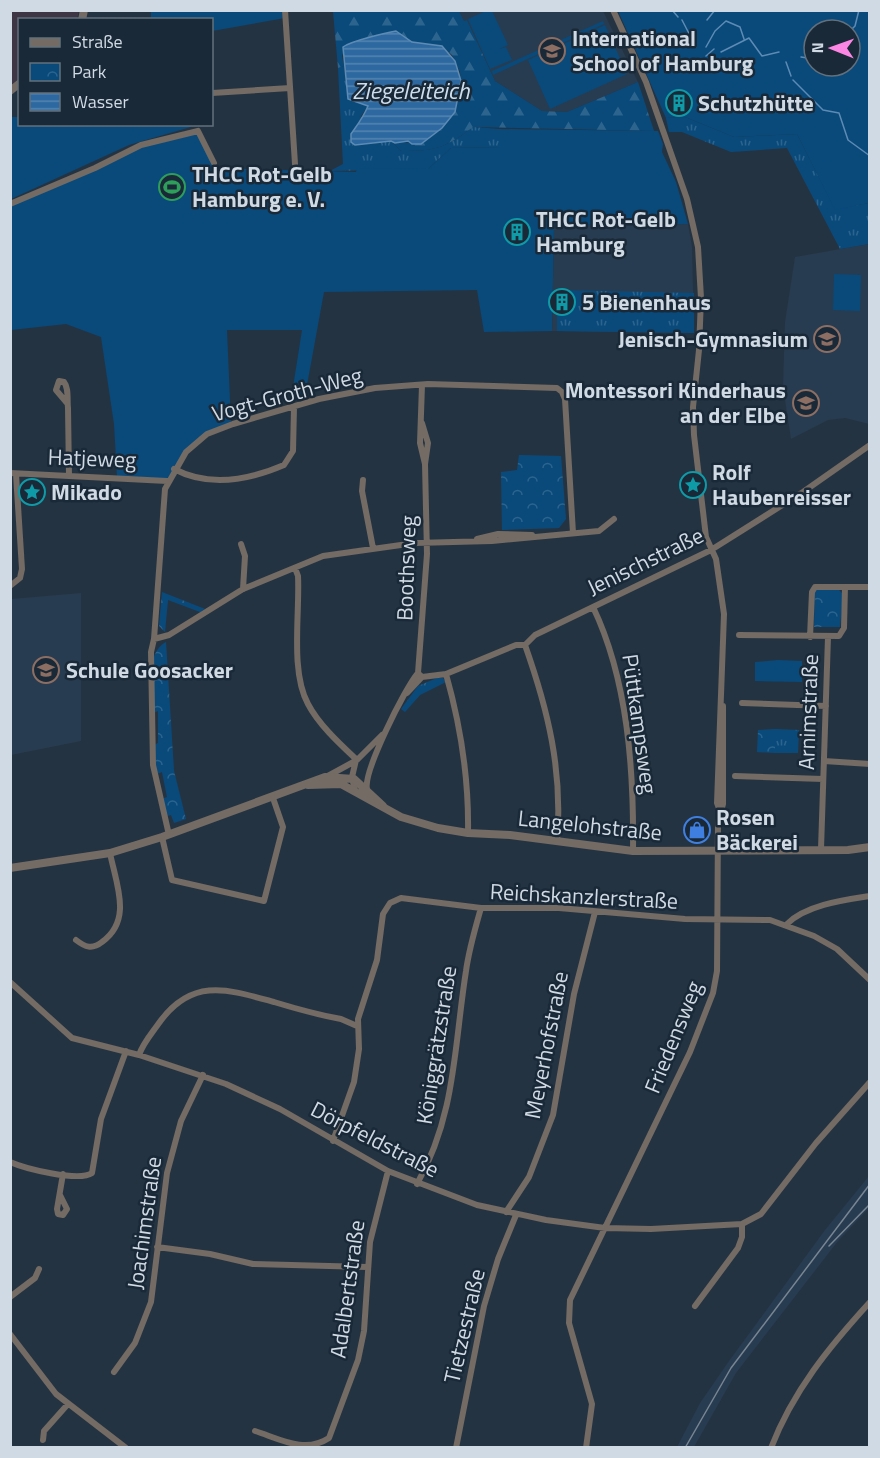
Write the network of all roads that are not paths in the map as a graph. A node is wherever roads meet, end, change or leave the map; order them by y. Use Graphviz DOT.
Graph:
graph roads {
  1 [pos="285,10"];
  2 [pos="613,10"];
  3 [pos="290,88"];
  4 [pos="213,93"];
  5 [pos="200,128"];
  6 [pos="214,163"];
  7 [pos="295,164"];
  8 [pos="10,204"];
  9 [pos="422,385"];
  10 [pos="68,403"];
  11 [pos="294,407"];
  12 [pos="870,445"];
  13 [pos="174,469"];
  14 [pos="13,473"];
  15 [pos="69,476"];
  16 [pos="363,480"];
  17 [pos="167,481"];
  18 [pos="614,519"];
  19 [pos="573,533"];
  20 [pos="426,543"];
  21 [pos="241,544"];
  22 [pos="373,548"];
  23 [pos="711,550"];
  24 [pos="295,568"];
  25 [pos="10,586"];
  26 [pos="845,587"];
  27 [pos="870,587"];
  28 [pos="243,589"];
  29 [pos="593,607"];
  30 [pos="739,635"];
  31 [pos="810,637"];
  32 [pos="828,637"];
  33 [pos="154,639"];
  34 [pos="525,645"];
  35 [pos="446,674"];
  36 [pos="420,675"];
  37 [pos="742,703"];
  38 [pos="826,706"];
  39 [pos="385,732"];
  40 [pos="357,760"];
  41 [pos="824,762"];
  42 [pos="870,764"];
  43 [pos="368,773"];
  44 [pos="735,776"];
  45 [pos="325,777"];
  46 [pos="823,779"];
  47 [pos="353,780"];
  48 [pos="341,784"];
  49 [pos="309,785"];
  50 [pos="367,789"];
  51 [pos="355,791"];
  52 [pos="273,798"];
  53 [pos="384,808"];
  54 [pos="468,832"];
  55 [pos="166,836"];
  56 [pos="557,841"];
  57 [pos="870,847"];
  58 [pos="820,849"];
  59 [pos="717,850"];
  60 [pos="633,851"];
  61 [pos="110,854"];
  62 [pos="10,868"];
  63 [pos="870,896"];
  64 [pos="481,908"];
  65 [pos="595,912"];
  66 [pos="718,920"];
  67 [pos="787,924"];
  68 [pos="76,940"];
  69 [pos="870,980"];
  70 [pos="10,982"];
  71 [pos="360,1010"];
  72 [pos="341,1019"];
  73 [pos="357,1026"];
  74 [pos="126,1051"];
  75 [pos="139,1054"];
  76 [pos="203,1075"];
  77 [pos="870,1082"];
  78 [pos="333,1141"];
  79 [pos="10,1162"];
  80 [pos="388,1171"];
  81 [pos="63,1174"];
  82 [pos="417,1184"];
  83 [pos="60,1195"];
  84 [pos="506,1212"];
  85 [pos="516,1215"];
  86 [pos="742,1224"];
  87 [pos="605,1228"];
  88 [pos="157,1247"];
  89 [pos="366,1267"];
  90 [pos="39,1269"];
  91 [pos="10,1297"];
  92 [pos="870,1302"];
  93 [pos="695,1306"];
  94 [pos="10,1334"];
  95 [pos="114,1372"];
  96 [pos="68,1404"];
  97 [pos="255,1431"];
  98 [pos="43,1440"];
  99 [pos="126,1448"];
  100 [pos="456,1448"];
  101 [pos="586,1448"];
  102 [pos="771,1448"];
  1 -- 3 [label="street"];
  2 -- 23 [label="street, Friedensweg"];
  3 -- 4 [label="street"];
  3 -- 7 [label="street"];
  5 -- 6 [label="street"];
  5 -- 8 [label="street"];
  9 -- 11 [label="street, Vogt-Groth-Weg"];
  9 -- 19 [label="street, Vogt-Groth-Weg"];
  9 -- 20 [label="street, Boothsweg"];
  10 -- 15 [label="street"];
  11 -- 13 [label="street, Vogt-Groth-Weg"];
  11 -- 13 [label="street"];
  12 -- 23 [label="street, Jenischstraße"];
  13 -- 17 [label="street, Vogt-Groth-Weg"];
  14 -- 15 [label="street, Hatjeweg"];
  14 -- 25 [label="street"];
  15 -- 17 [label="street, Hatjeweg"];
  16 -- 22 [label="street"];
  17 -- 33 [label="street, Vogt-Groth-Weg"];
  18 -- 19 [label="street"];
  19 -- 20 [label="street"];
  20 -- 22 [label="street"];
  20 -- 36 [label="street, Boothsweg"];
  21 -- 28 [label="street"];
  22 -- 24 [label="street"];
  23 -- 29 [label="street, Jenischstraße"];
  23 -- 59 [label="street, Friedensweg"];
  24 -- 28 [label="street"];
  24 -- 40 [label="street"];
  26 -- 27 [label="street, Arnimstraße"];
  26 -- 31 [label="street, Arnimstraße"];
  26 -- 32 [label="street, Arnimstraße"];
  28 -- 33 [label="street"];
  29 -- 34 [label="street, Jenischstraße"];
  29 -- 60 [label="street, Püttkampsweg"];
  30 -- 31 [label="street"];
  31 -- 32 [label="street"];
  32 -- 38 [label="street, Arnimstraße"];
  33 -- 55 [label="street, Vogt-Groth-Weg"];
  34 -- 35 [label="street, Jenischstraße"];
  34 -- 56 [label="street"];
  35 -- 36 [label="street, Jenischstraße"];
  35 -- 54 [label="street"];
  36 -- 39 [label="street"];
  37 -- 38 [label="street"];
  38 -- 41 [label="street, Arnimstraße"];
  39 -- 40 [label="street"];
  39 -- 43 [label="street"];
  40 -- 45 [label="street"];
  40 -- 47 [label="street"];
  41 -- 42 [label="street"];
  41 -- 46 [label="street, Arnimstraße"];
  43 -- 47 [label="street"];
  43 -- 50 [label="street"];
  44 -- 46 [label="street"];
  45 -- 47 [label="street"];
  45 -- 49 [label="street, Langelohstraße"];
  46 -- 58 [label="street, Arnimstraße"];
  47 -- 48 [label="street"];
  47 -- 50 [label="street, Langelohstraße"];
  47 -- 51 [label="street"];
  48 -- 49 [label="street, Langelohstraße"];
  48 -- 51 [label="street, Langelohstraße"];
  49 -- 52 [label="street, Langelohstraße"];
  50 -- 53 [label="street, Langelohstraße"];
  51 -- 53 [label="street, Langelohstraße"];
  52 -- 55 [label="street, Langelohstraße"];
  52 -- 55 [label="street, Vogt-Groth-Weg"];
  53 -- 54 [label="street, Langelohstraße"];
  54 -- 56 [label="street, Langelohstraße"];
  55 -- 61 [label="street, Langelohstraße"];
  56 -- 60 [label="street, Langelohstraße"];
  57 -- 58 [label="street, Langelohstraße"];
  58 -- 59 [label="street, Langelohstraße"];
  59 -- 60 [label="street, Langelohstraße"];
  59 -- 66 [label="street, Friedensweg"];
  61 -- 62 [label="street, Langelohstraße"];
  61 -- 68 [label="street"];
  63 -- 67 [label="street"];
  64 -- 65 [label="street, Reichskanzlerstraße"];
  64 -- 71 [label="street, Reichskanzlerstraße"];
  64 -- 82 [label="street, Königgrätzstraße"];
  65 -- 66 [label="street, Reichskanzlerstraße"];
  65 -- 84 [label="street, Meyerhofstraße"];
  66 -- 67 [label="street, Reichskanzlerstraße"];
  66 -- 87 [label="street, Friedensweg"];
  67 -- 69 [label="street, Reichskanzlerstraße"];
  70 -- 74 [label="street, Dörpfeldstraße"];
  71 -- 72 [label="street"];
  71 -- 73 [label="street, Reichskanzlerstraße"];
  72 -- 73 [label="street"];
  72 -- 75 [label="street"];
  73 -- 78 [label="street, Reichskanzlerstraße"];
  74 -- 75 [label="street, Dörpfeldstraße"];
  74 -- 81 [label="street"];
  75 -- 76 [label="street, Dörpfeldstraße"];
  76 -- 78 [label="street, Dörpfeldstraße"];
  76 -- 88 [label="street, Joachimstraße"];
  77 -- 86 [label="street"];
  78 -- 80 [label="street, Dörpfeldstraße"];
  79 -- 81 [label="street"];
  80 -- 82 [label="street, Dörpfeldstraße"];
  80 -- 89 [label="street, Adalbertstraße"];
  81 -- 83 [label="street"];
  82 -- 84 [label="street, Dörpfeldstraße"];
  84 -- 85 [label="street, Dörpfeldstraße"];
  85 -- 87 [label="street, Dörpfeldstraße"];
  85 -- 100 [label="street, Tietzestraße"];
  86 -- 87 [label="street, Dörpfeldstraße"];
  86 -- 93 [label="street"];
  87 -- 101 [label="street, Friedensweg"];
  88 -- 89 [label="street"];
  88 -- 95 [label="street, Joachimstraße"];
  89 -- 97 [label="street, Adalbertstraße"];
  90 -- 91 [label="street"];
  92 -- 102 [label="street"];
  94 -- 96 [label="street"];
  96 -- 98 [label="street"];
  96 -- 99 [label="street"];
}
